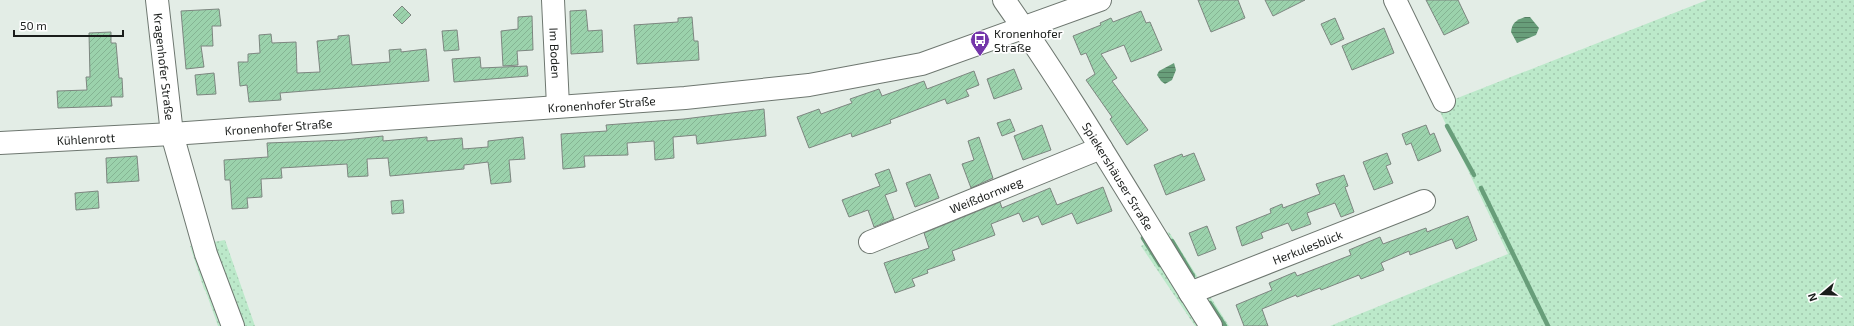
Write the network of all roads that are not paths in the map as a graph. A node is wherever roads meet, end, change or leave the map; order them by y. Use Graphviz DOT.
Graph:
graph roads {
  1 [pos="157,0"];
  2 [pos="552,0"];
  3 [pos="1004,0"];
  4 [pos="1100,0"];
  5 [pos="1395,0"];
  6 [pos="1024,28"];
  7 [pos="1444,101"];
  8 [pos="558,106"];
  9 [pos="172,134"];
  10 [pos="0,143"];
  11 [pos="1101,148"];
  12 [pos="1424,202"];
  13 [pos="870,242"];
  14 [pos="1190,293"];
  15 [pos="233,326"];
  16 [pos="1211,326"];
  1 -- 9 [label="street, Kragenhofer Straße"];
  2 -- 8 [label="street, Im Boden"];
  3 -- 6 [label="street, Spiekershäuser Straße"];
  4 -- 6 [label="street, Kronenhofer Straße"];
  5 -- 7 [label="street"];
  6 -- 8 [label="street, Kronenhofer Straße"];
  6 -- 11 [label="street, Spiekershäuser Straße"];
  8 -- 9 [label="street, Kronenhofer Straße"];
  9 -- 10 [label="street, Kühlenrott"];
  9 -- 15 [label="street, Kragenhofer Straße"];
  11 -- 13 [label="street, Weißdornweg"];
  11 -- 14 [label="street, Spiekershäuser Straße"];
  12 -- 14 [label="street, Herkulesblick"];
  14 -- 16 [label="street, Spiekershäuser Straße"];
}
